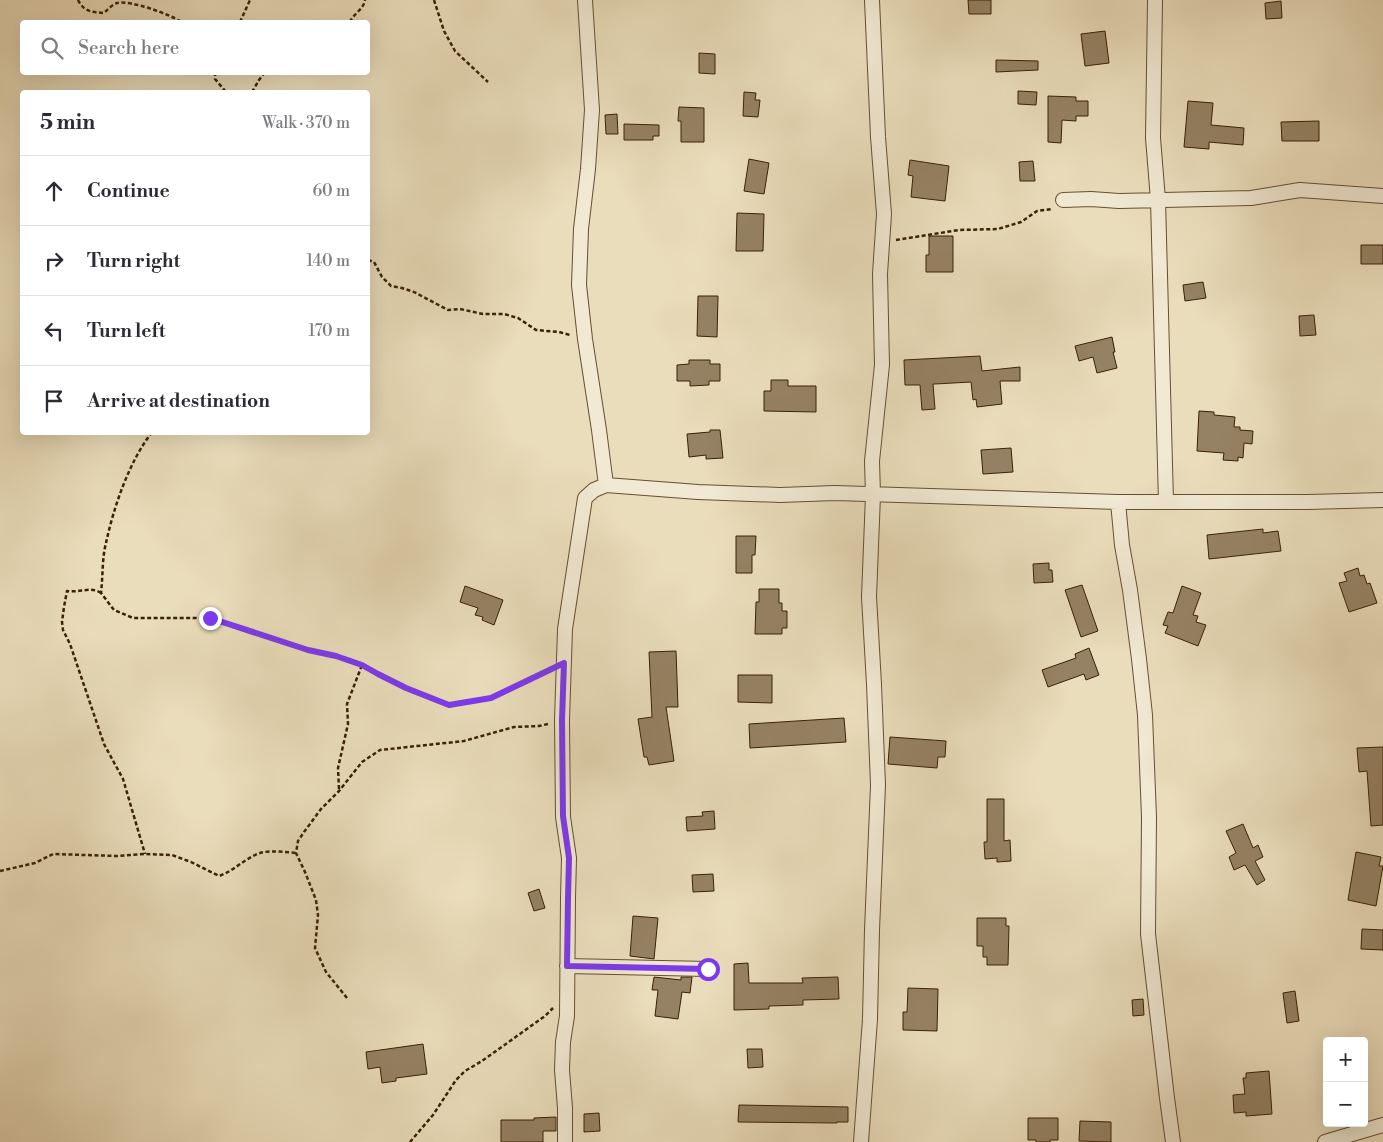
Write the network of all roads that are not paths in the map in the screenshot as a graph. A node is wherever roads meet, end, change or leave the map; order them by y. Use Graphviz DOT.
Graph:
graph roads {
  1 [pos="586,0"];
  2 [pos="872,0"];
  3 [pos="1155,0"];
  4 [pos="1383,196"];
  5 [pos="1063,200"];
  6 [pos="1158,200"];
  7 [pos="606,485"];
  8 [pos="873,495"];
  9 [pos="1383,500"];
  10 [pos="1118,502"];
  11 [pos="1166,502"];
  12 [pos="567,966"];
  13 [pos="708,969"];
  14 [pos="1383,1125"];
  15 [pos="565,1142"];
  16 [pos="861,1142"];
  17 [pos="1173,1142"];
  18 [pos="1325,1142"];
  1 -- 7 [label="street"];
  2 -- 8 [label="street"];
  3 -- 6 [label="street"];
  4 -- 6 [label="street"];
  5 -- 6 [label="street"];
  6 -- 11 [label="street"];
  7 -- 8 [label="street"];
  7 -- 12 [label="street"];
  8 -- 10 [label="street"];
  8 -- 16 [label="street"];
  9 -- 11 [label="street"];
  10 -- 11 [label="street"];
  10 -- 17 [label="street"];
  12 -- 13 [label="street"];
  12 -- 15 [label="street"];
  14 -- 18 [label="street"];
}
